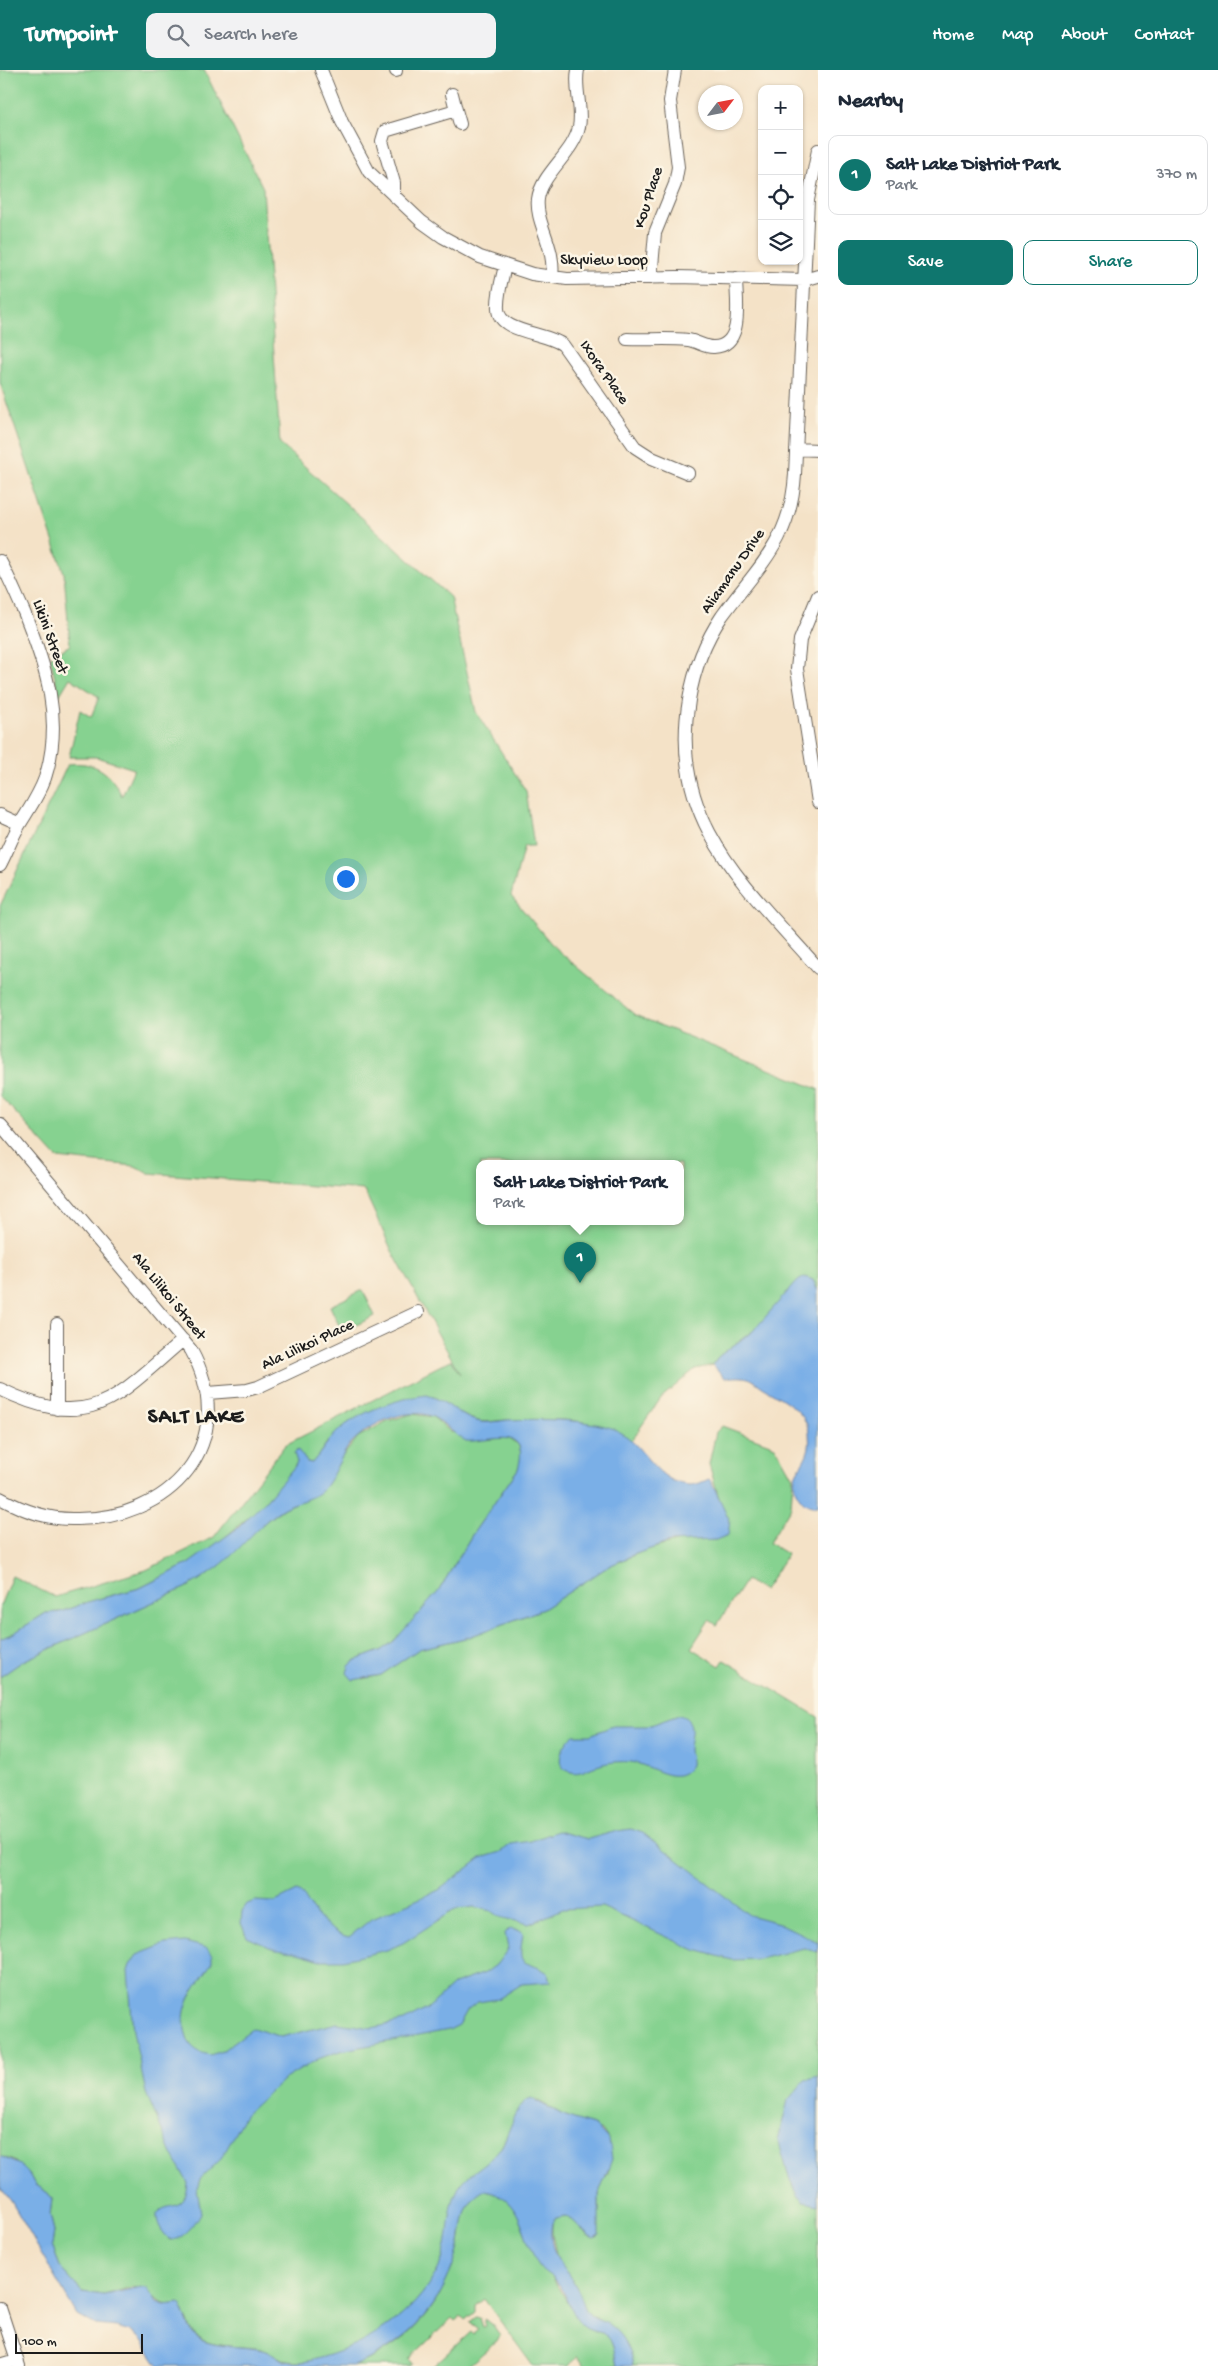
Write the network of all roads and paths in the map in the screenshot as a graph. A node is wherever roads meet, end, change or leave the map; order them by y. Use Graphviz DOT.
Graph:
graph roads {
  1 [pos="321,70"];
  2 [pos="578,70"];
  3 [pos="675,70"];
  4 [pos="452,94"];
  5 [pos="456,110"];
  6 [pos="460,124"];
  7 [pos="818,150"];
  8 [pos="394,196"];
  9 [pos="505,266"];
  10 [pos="818,276"];
  11 [pos="552,277"];
  12 [pos="651,278"];
  13 [pos="736,278"];
  14 [pos="804,280"];
  15 [pos="818,285"];
  16 [pos="627,339"];
  17 [pos="796,449"];
  18 [pos="818,450"];
  19 [pos="688,472"];
  20 [pos="0,560"];
  21 [pos="818,596"];
  22 [pos="818,802"];
  23 [pos="0,815"];
  24 [pos="20,824"];
  25 [pos="0,865"];
  26 [pos="818,968"];
  27 [pos="0,1124"];
  28 [pos="5,1139"];
  29 [pos="418,1312"];
  30 [pos="57,1324"];
  31 [pos="183,1340"];
  32 [pos="0,1389"];
  33 [pos="208,1393"];
  34 [pos="57,1409"];
  35 [pos="0,1498"];
  36 [pos="0,2308"];
  37 [pos="18,2363"];
  38 [pos="0,2365"];
  1 -- 8 [label="street, Skyview Loop"];
  2 -- 11 [label="street"];
  3 -- 12 [label="street, Kou Place"];
  4 -- 5 [label="street"];
  5 -- 6 [label="street"];
  5 -- 8 [label="street"];
  7 -- 14 [label="street, Aliamanu Drive"];
  8 -- 9 [label="street, Skyview Loop"];
  9 -- 11 [label="street, Skyview Loop"];
  9 -- 19 [label="street, Ixora Place"];
  10 -- 14 [label="street"];
  11 -- 12 [label="street, Skyview Loop"];
  12 -- 13 [label="street, Skyview Loop"];
  13 -- 14 [label="street, Skyview Loop"];
  13 -- 16 [label="street"];
  14 -- 15 [label="street"];
  14 -- 17 [label="street, Aliamanu Drive"];
  17 -- 18 [label="street"];
  17 -- 26 [label="street, Aliamanu Drive"];
  20 -- 24 [label="street, Likini Street"];
  21 -- 22 [label="street"];
  23 -- 24 [label="street"];
  24 -- 25 [label="street, Likini Street"];
  27 -- 28 [label="street, Ala Lilikoi Street"];
  28 -- 31 [label="street, Ala Lilikoi Street"];
  29 -- 33 [label="street, Ala Lilikoi Place"];
  30 -- 34 [label="street"];
  31 -- 33 [label="street, Ala Lilikoi Street"];
  31 -- 34 [label="street"];
  32 -- 34 [label="street"];
  33 -- 35 [label="street, Ala Lilikoi Street"];
  36 -- 37 [label="street"];
  37 -- 38 [label="street"];
}
